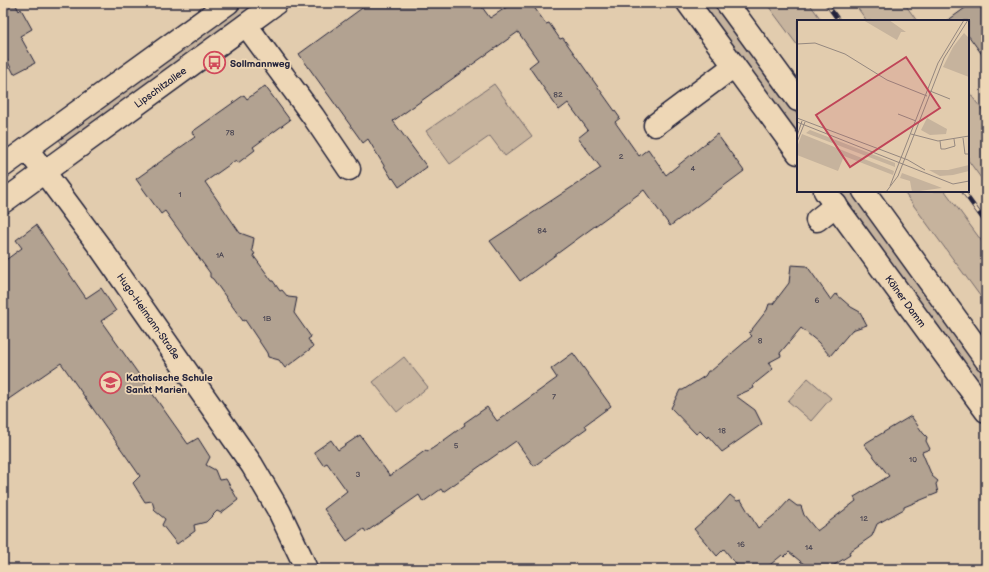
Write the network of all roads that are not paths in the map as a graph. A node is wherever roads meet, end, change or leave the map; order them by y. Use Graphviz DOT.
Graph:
graph roads {
  1 [pos="228,3"];
  2 [pos="276,3"];
  3 [pos="688,3"];
  4 [pos="727,3"];
  5 [pos="246,25"];
  6 [pos="734,66"];
  7 [pos="797,99"];
  8 [pos="655,125"];
  9 [pos="27,149"];
  10 [pos="797,152"];
  11 [pos="3,166"];
  12 [pos="349,169"];
  13 [pos="44,172"];
  14 [pos="865,192"];
  15 [pos="831,198"];
  16 [pos="3,202"];
  17 [pos="816,220"];
  18 [pos="986,360"];
  19 [pos="986,411"];
  20 [pos="306,569"];
  1 -- 9 [label="street"];
  2 -- 5 [label="street, Lipschitzallee"];
  3 -- 6 [label="street"];
  4 -- 7 [label="street"];
  5 -- 12 [label="street"];
  5 -- 13 [label="street, Lipschitzallee"];
  6 -- 8 [label="street"];
  6 -- 10 [label="street"];
  9 -- 11 [label="street"];
  9 -- 13 [label="street"];
  13 -- 16 [label="street, Lipschitzallee"];
  13 -- 20 [label="street, Hugo-Heimann-Straße"];
  14 -- 18 [label="street"];
  15 -- 17 [label="street"];
  15 -- 19 [label="street, Kölner Damm"];
}
